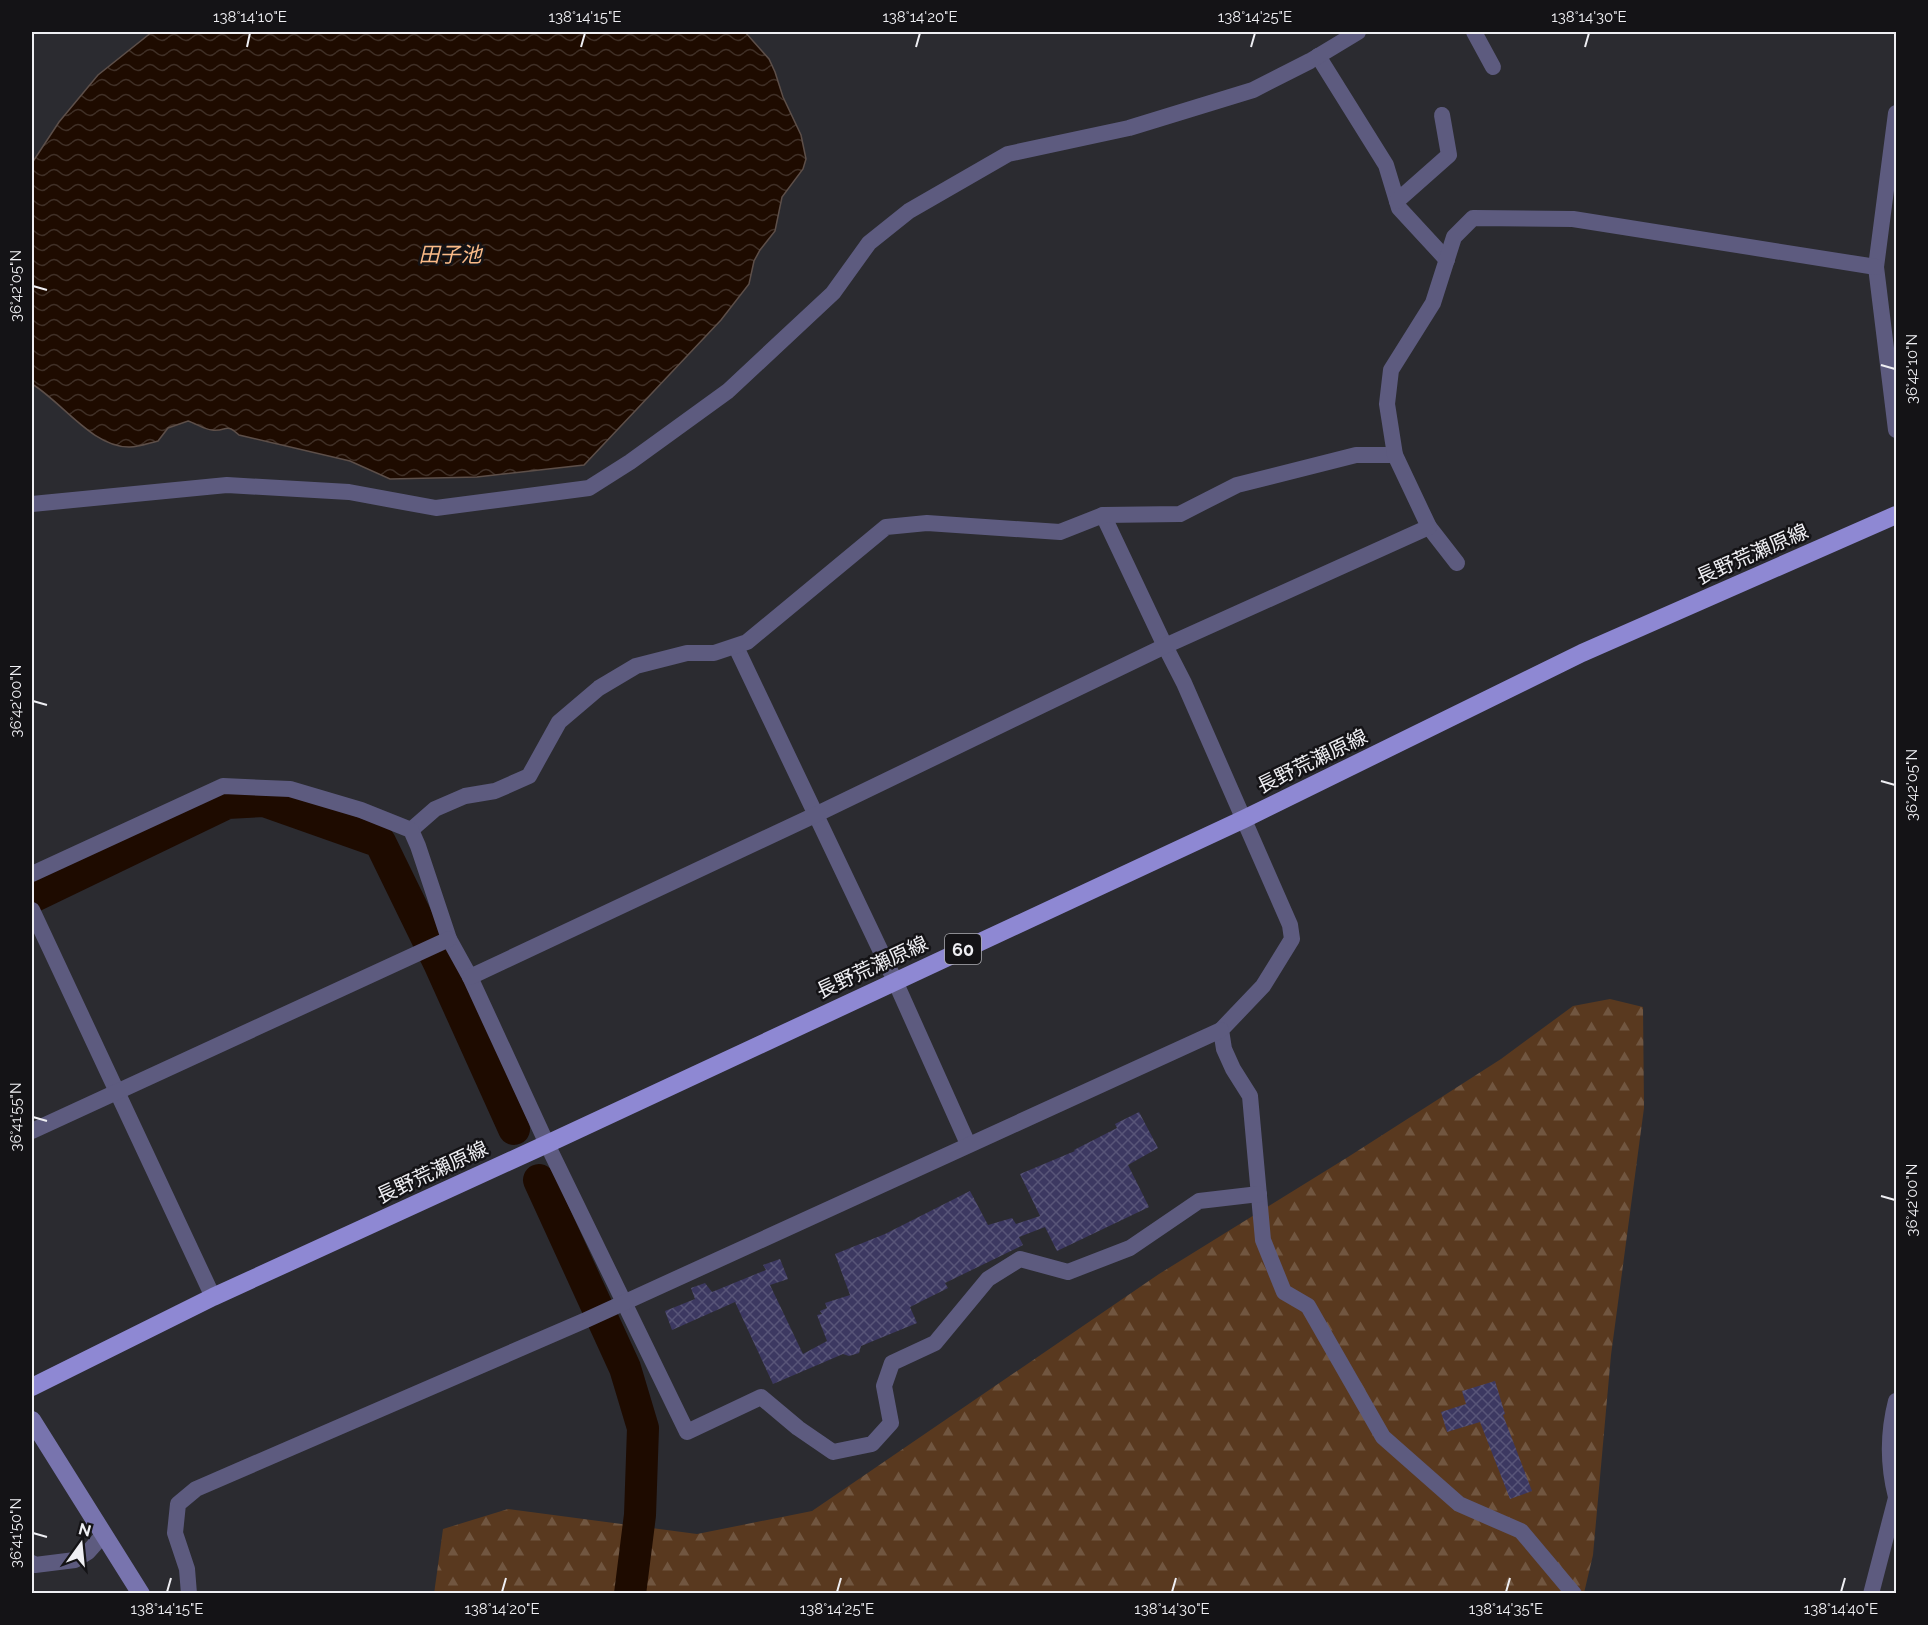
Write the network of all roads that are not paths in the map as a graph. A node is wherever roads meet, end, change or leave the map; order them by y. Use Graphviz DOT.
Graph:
graph roads {
  1 [pos="1358,32"];
  2 [pos="1473,32"];
  3 [pos="1318,56"];
  4 [pos="1493,67"];
  5 [pos="1896,113"];
  6 [pos="1442,115"];
  7 [pos="1891,194"];
  8 [pos="1397,201"];
  9 [pos="1447,260"];
  10 [pos="1876,267"];
  11 [pos="1896,430"];
  12 [pos="1395,455"];
  13 [pos="32,504"];
  14 [pos="1103,515"];
  15 [pos="1896,515"];
  16 [pos="1429,527"];
  17 [pos="1457,563"];
  18 [pos="1165,646"];
  19 [pos="736,647"];
  20 [pos="815,815"];
  21 [pos="1244,819"];
  22 [pos="411,830"];
  23 [pos="32,874"];
  24 [pos="32,910"];
  25 [pos="445,941"];
  26 [pos="470,977"];
  27 [pos="895,981"];
  28 [pos="1221,1030"];
  29 [pos="117,1091"];
  30 [pos="32,1131"];
  31 [pos="547,1144"];
  32 [pos="968,1144"];
  33 [pos="1259,1194"];
  34 [pos="213,1297"];
  35 [pos="619,1305"];
  36 [pos="32,1387"];
  37 [pos="1896,1401"];
  38 [pos="32,1420"];
  39 [pos="1896,1498"];
  40 [pos="104,1534"];
  41 [pos="32,1563"];
  42 [pos="141,1593"];
  43 [pos="189,1593"];
  44 [pos="1574,1593"];
  45 [pos="1871,1593"];
  1 -- 3 [label="street"];
  2 -- 4 [label="street"];
  3 -- 8 [label="street"];
  3 -- 13 [label="street"];
  5 -- 7 [label="street"];
  6 -- 8 [label="street"];
  7 -- 10 [label="street"];
  8 -- 9 [label="street"];
  9 -- 10 [label="street"];
  9 -- 12 [label="street"];
  10 -- 11 [label="street"];
  12 -- 14 [label="street"];
  12 -- 16 [label="street"];
  14 -- 18 [label="street"];
  14 -- 19 [label="street"];
  15 -- 21 [label="main road, 長野荒瀬原線 / 60"];
  16 -- 17 [label="street"];
  16 -- 18 [label="street"];
  18 -- 20 [label="street"];
  18 -- 21 [label="street"];
  19 -- 20 [label="street"];
  19 -- 22 [label="street"];
  20 -- 26 [label="street"];
  20 -- 27 [label="street"];
  21 -- 27 [label="main road, 長野荒瀬原線 / 60"];
  21 -- 28 [label="street"];
  22 -- 23 [label="street"];
  22 -- 25 [label="street"];
  24 -- 29 [label="street"];
  25 -- 26 [label="street"];
  25 -- 29 [label="street"];
  26 -- 31 [label="street"];
  27 -- 31 [label="main road, 長野荒瀬原線 / 60"];
  27 -- 32 [label="street"];
  28 -- 32 [label="street"];
  28 -- 33 [label="street"];
  29 -- 30 [label="street"];
  29 -- 34 [label="street"];
  31 -- 34 [label="main road, 長野荒瀬原線 / 60"];
  31 -- 35 [label="street"];
  32 -- 35 [label="street"];
  33 -- 35 [label="street"];
  33 -- 44 [label="street"];
  34 -- 36 [label="main road, 長野荒瀬原線 / 60"];
  35 -- 43 [label="street"];
  37 -- 39 [label="street"];
  38 -- 40 [label="street"];
  39 -- 45 [label="street"];
  40 -- 41 [label="street"];
  40 -- 42 [label="street"];
}
